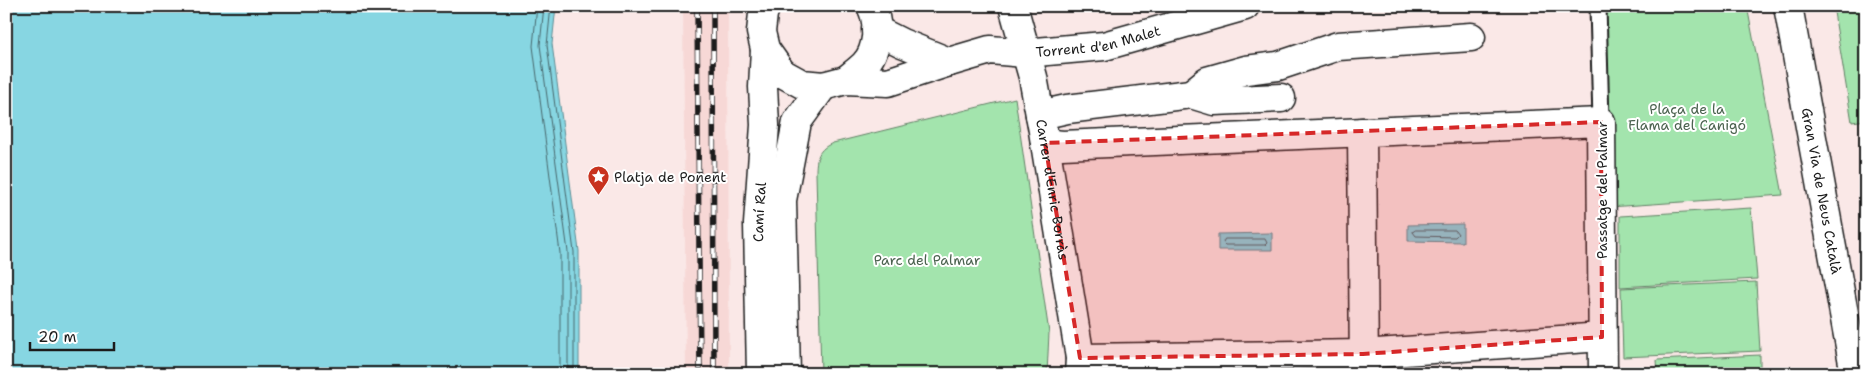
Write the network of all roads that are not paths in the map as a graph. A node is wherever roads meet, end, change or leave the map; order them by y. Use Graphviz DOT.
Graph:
graph roads {
  1 [pos="1013,6"];
  2 [pos="1245,6"];
  3 [pos="1598,6"];
  4 [pos="1788,6"];
  5 [pos="764,9"];
  6 [pos="874,18"];
  7 [pos="1470,37"];
  8 [pos="765,49"];
  9 [pos="1025,53"];
  10 [pos="949,62"];
  11 [pos="834,83"];
  12 [pos="1191,94"];
  13 [pos="1281,98"];
  14 [pos="1040,115"];
  15 [pos="1601,122"];
  16 [pos="1362,132"];
  17 [pos="1045,143"];
  18 [pos="1602,337"];
  19 [pos="1364,364"];
  20 [pos="1080,366"];
  21 [pos="761,374"];
  22 [pos="786,374"];
  23 [pos="1603,374"];
  24 [pos="1854,374"];
  1 -- 9 [label="street, Carrer d'Enric Borràs"];
  2 -- 9 [label="street, Torrent d'en Malet"];
  3 -- 15 [label="lane, Passatge del Palmar"];
  4 -- 24 [label="street, Gran Via de Neus Català"];
  5 -- 8 [label="street, Camí Ral"];
  6 -- 10 [label="street"];
  6 -- 11 [label="street, Camí Ral"];
  7 -- 12 [label="street"];
  8 -- 11 [label="street, Torrent d'en Malet"];
  8 -- 21 [label="street, Camí Ral"];
  9 -- 10 [label="street, Torrent d'en Malet"];
  9 -- 14 [label="street, Carrer d'Enric Borràs"];
  10 -- 11 [label="street, Torrent d'en Malet"];
  11 -- 22 [label="street, Camí Ral"];
  12 -- 13 [label="street"];
  12 -- 14 [label="street"];
  14 -- 17 [label="street, Carrer d'Enric Borràs"];
  15 -- 16 [label="street"];
  15 -- 18 [label="street, Passatge del Palmar"];
  16 -- 17 [label="street"];
  16 -- 19 [label="street"];
  17 -- 20 [label="street, Carrer d'Enric Borràs"];
  18 -- 19 [label="street"];
  18 -- 23 [label="street, Passatge del Palmar"];
  19 -- 20 [label="street"];
}
